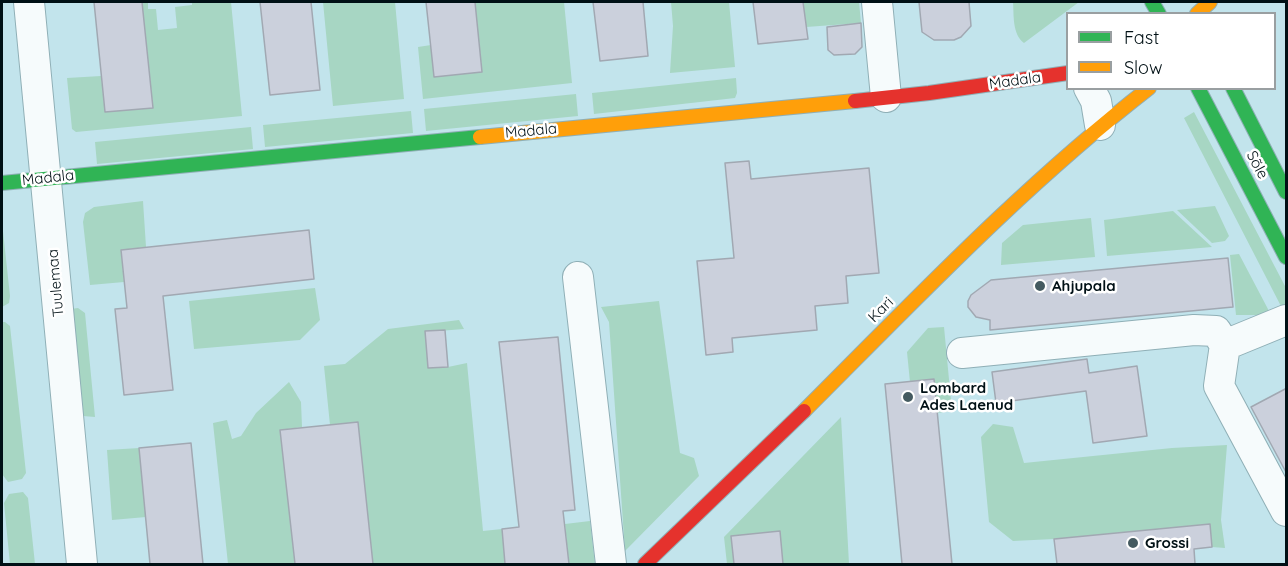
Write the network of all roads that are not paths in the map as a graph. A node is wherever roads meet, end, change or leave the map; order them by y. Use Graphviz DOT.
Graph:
graph roads {
  1 [pos="29,2"];
  2 [pos="877,2"];
  3 [pos="1210,2"];
  4 [pos="1198,12"];
  5 [pos="1065,75"];
  6 [pos="1090,90"];
  7 [pos="1146,90"];
  8 [pos="1199,90"];
  9 [pos="1234,90"];
  10 [pos="886,97"];
  11 [pos="1100,125"];
  12 [pos="46,178"];
  13 [pos="2,183"];
  14 [pos="1287,192"];
  15 [pos="1287,256"];
  16 [pos="578,277"];
  17 [pos="1287,320"];
  18 [pos="1224,345"];
  19 [pos="962,353"];
  20 [pos="1287,511"];
  21 [pos="81,564"];
  22 [pos="611,564"];
  23 [pos="645,564"];
  1 -- 12 [label="street, Tuulemaa"];
  2 -- 10 [label="street"];
  3 -- 4 [label="street"];
  5 -- 10 [label="street, Madala"];
  6 -- 11 [label="street"];
  7 -- 11 [label="street, Kari"];
  8 -- 15 [label="street, Sõle"];
  9 -- 14 [label="street, Sõle"];
  10 -- 12 [label="street, Madala"];
  11 -- 23 [label="street, Kari"];
  12 -- 13 [label="street, Madala"];
  12 -- 21 [label="street, Tuulemaa"];
  16 -- 22 [label="street"];
  17 -- 18 [label="street"];
  18 -- 19 [label="street"];
  18 -- 20 [label="street"];
}
